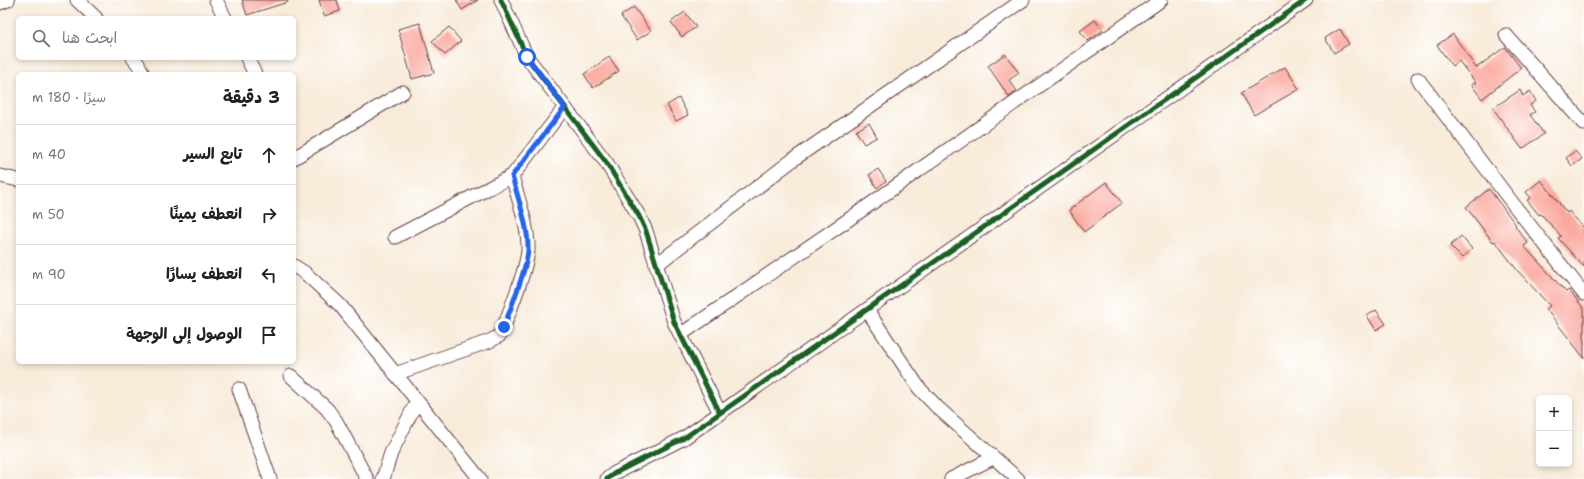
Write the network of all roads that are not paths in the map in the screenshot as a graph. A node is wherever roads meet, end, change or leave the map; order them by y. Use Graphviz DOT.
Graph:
graph roads {
  1 [pos="8,0"];
  2 [pos="77,0"];
  3 [pos="216,0"];
  4 [pos="501,0"];
  5 [pos="1023,0"];
  6 [pos="1161,0"];
  7 [pos="1306,0"];
  8 [pos="0,3"];
  9 [pos="94,16"];
  10 [pos="224,16"];
  11 [pos="1506,35"];
  12 [pos="135,60"];
  13 [pos="248,60"];
  14 [pos="142,72"];
  15 [pos="254,72"];
  16 [pos="1418,79"];
  17 [pos="403,92"];
  18 [pos="565,107"];
  19 [pos="1584,124"];
  20 [pos="296,157"];
  21 [pos="0,176"];
  22 [pos="512,176"];
  23 [pos="16,180"];
  24 [pos="395,236"];
  25 [pos="656,265"];
  26 [pos="296,267"];
  27 [pos="1584,294"];
  28 [pos="867,310"];
  29 [pos="680,335"];
  30 [pos="395,374"];
  31 [pos="291,376"];
  32 [pos="239,389"];
  33 [pos="416,401"];
  34 [pos="720,413"];
  35 [pos="993,458"];
  36 [pos="270,479"];
  37 [pos="367,479"];
  38 [pos="383,479"];
  39 [pos="480,479"];
  40 [pos="607,479"];
  41 [pos="951,479"];
  42 [pos="1018,479"];
  1 -- 8 [label="street"];
  2 -- 9 [label="street"];
  3 -- 10 [label="street"];
  4 -- 18 [label="street"];
  5 -- 25 [label="street"];
  6 -- 29 [label="street"];
  7 -- 28 [label="street"];
  11 -- 19 [label="street"];
  12 -- 14 [label="street"];
  13 -- 15 [label="street"];
  16 -- 27 [label="street"];
  17 -- 20 [label="street"];
  18 -- 22 [label="street"];
  18 -- 25 [label="street"];
  21 -- 23 [label="street"];
  22 -- 24 [label="street"];
  22 -- 30 [label="street"];
  25 -- 29 [label="street"];
  26 -- 30 [label="street"];
  28 -- 34 [label="street"];
  28 -- 35 [label="street"];
  29 -- 34 [label="street"];
  30 -- 33 [label="street"];
  31 -- 37 [label="street"];
  32 -- 36 [label="street"];
  33 -- 38 [label="street"];
  33 -- 39 [label="street"];
  34 -- 40 [label="street"];
  35 -- 41 [label="street"];
  35 -- 42 [label="street"];
}
